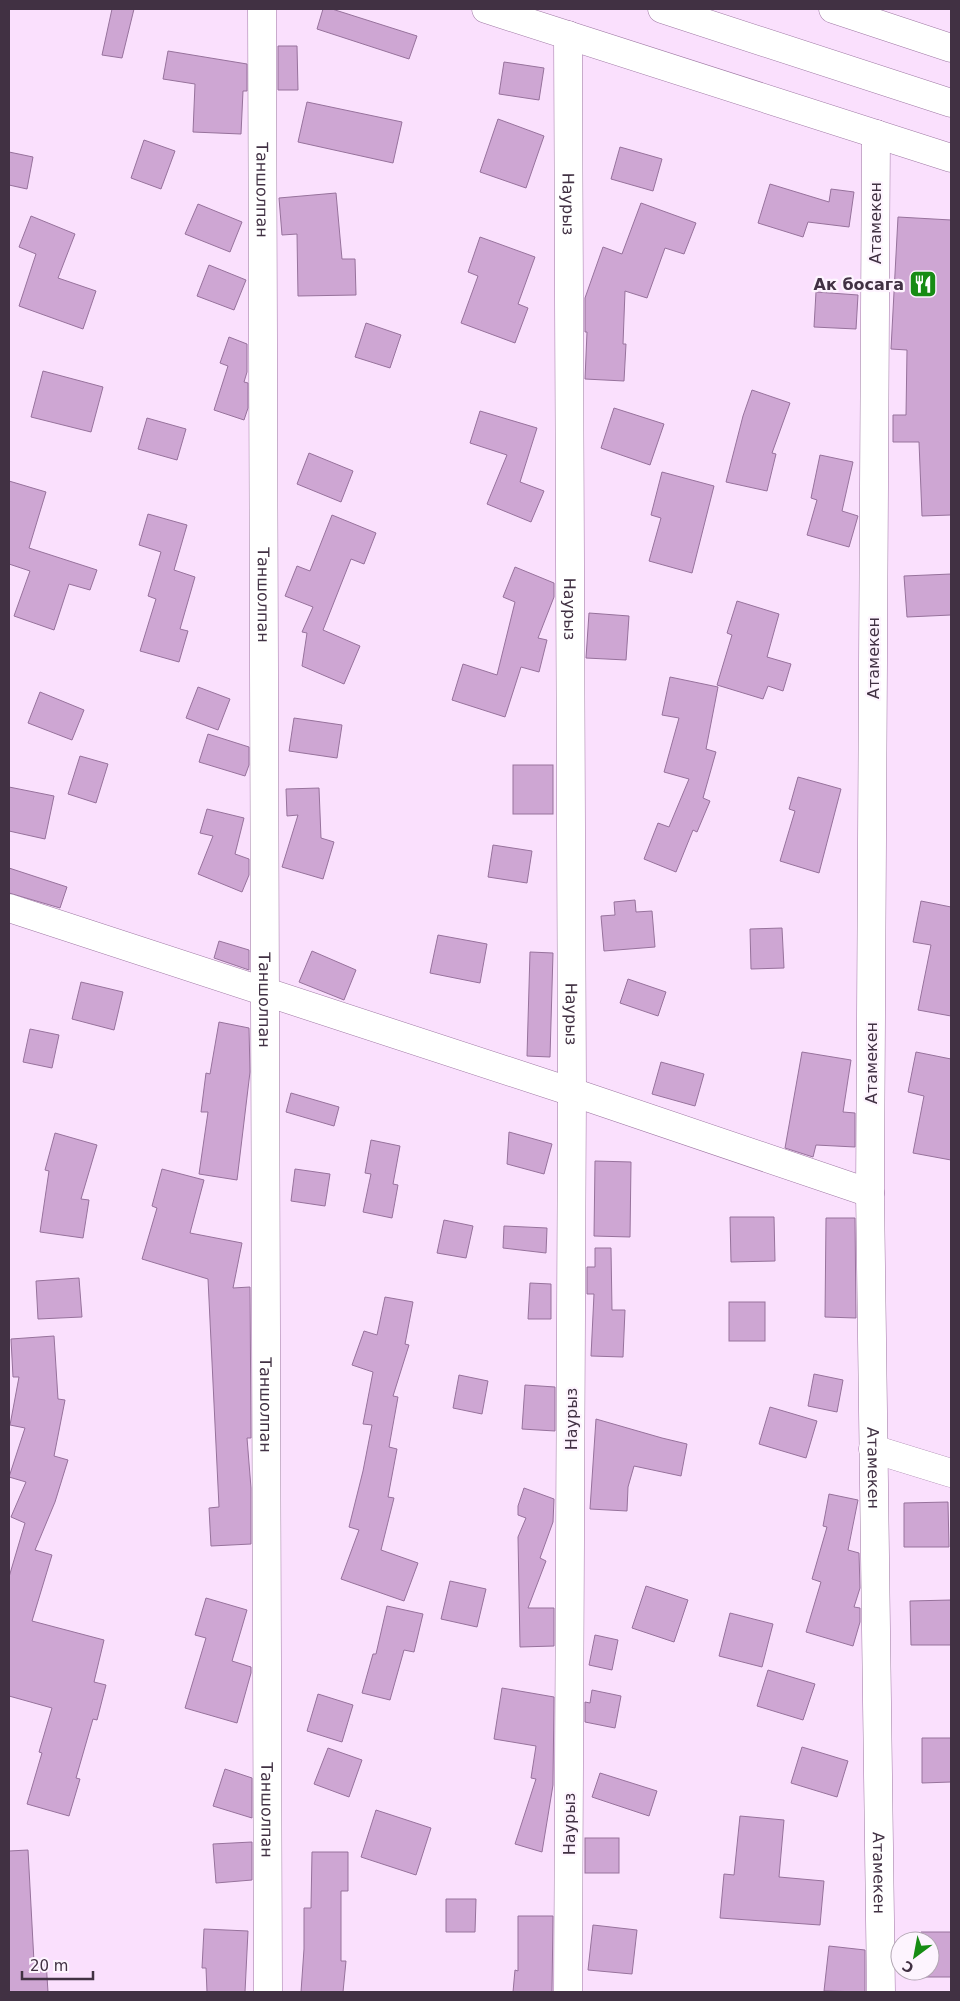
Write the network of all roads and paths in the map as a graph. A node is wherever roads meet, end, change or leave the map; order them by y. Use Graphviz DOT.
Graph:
graph roads {
  1 [pos="262,9"];
  2 [pos="486,9"];
  3 [pos="662,9"];
  4 [pos="833,9"];
  5 [pos="568,35"];
  6 [pos="951,48"];
  7 [pos="951,103"];
  8 [pos="876,134"];
  9 [pos="951,158"];
  10 [pos="9,908"];
  11 [pos="266,992"];
  12 [pos="572,1092"];
  13 [pos="870,1193"];
  14 [pos="873,1449"];
  15 [pos="951,1473"];
  16 [pos="268,1992"];
  17 [pos="568,1992"];
  18 [pos="881,1992"];
  1 -- 11 [label="street, Таншолпан"];
  2 -- 5 [label="street"];
  3 -- 7 [label="street"];
  4 -- 6 [label="street"];
  5 -- 8 [label="street"];
  5 -- 12 [label="street, Наурыз"];
  8 -- 9 [label="street"];
  8 -- 13 [label="street, Атамекен"];
  10 -- 11 [label="street"];
  11 -- 12 [label="street"];
  11 -- 16 [label="street, Таншолпан"];
  12 -- 13 [label="street"];
  12 -- 17 [label="street, Наурыз"];
  13 -- 14 [label="street, Атамекен"];
  14 -- 15 [label="street"];
  14 -- 18 [label="street, Атамекен"];
}
